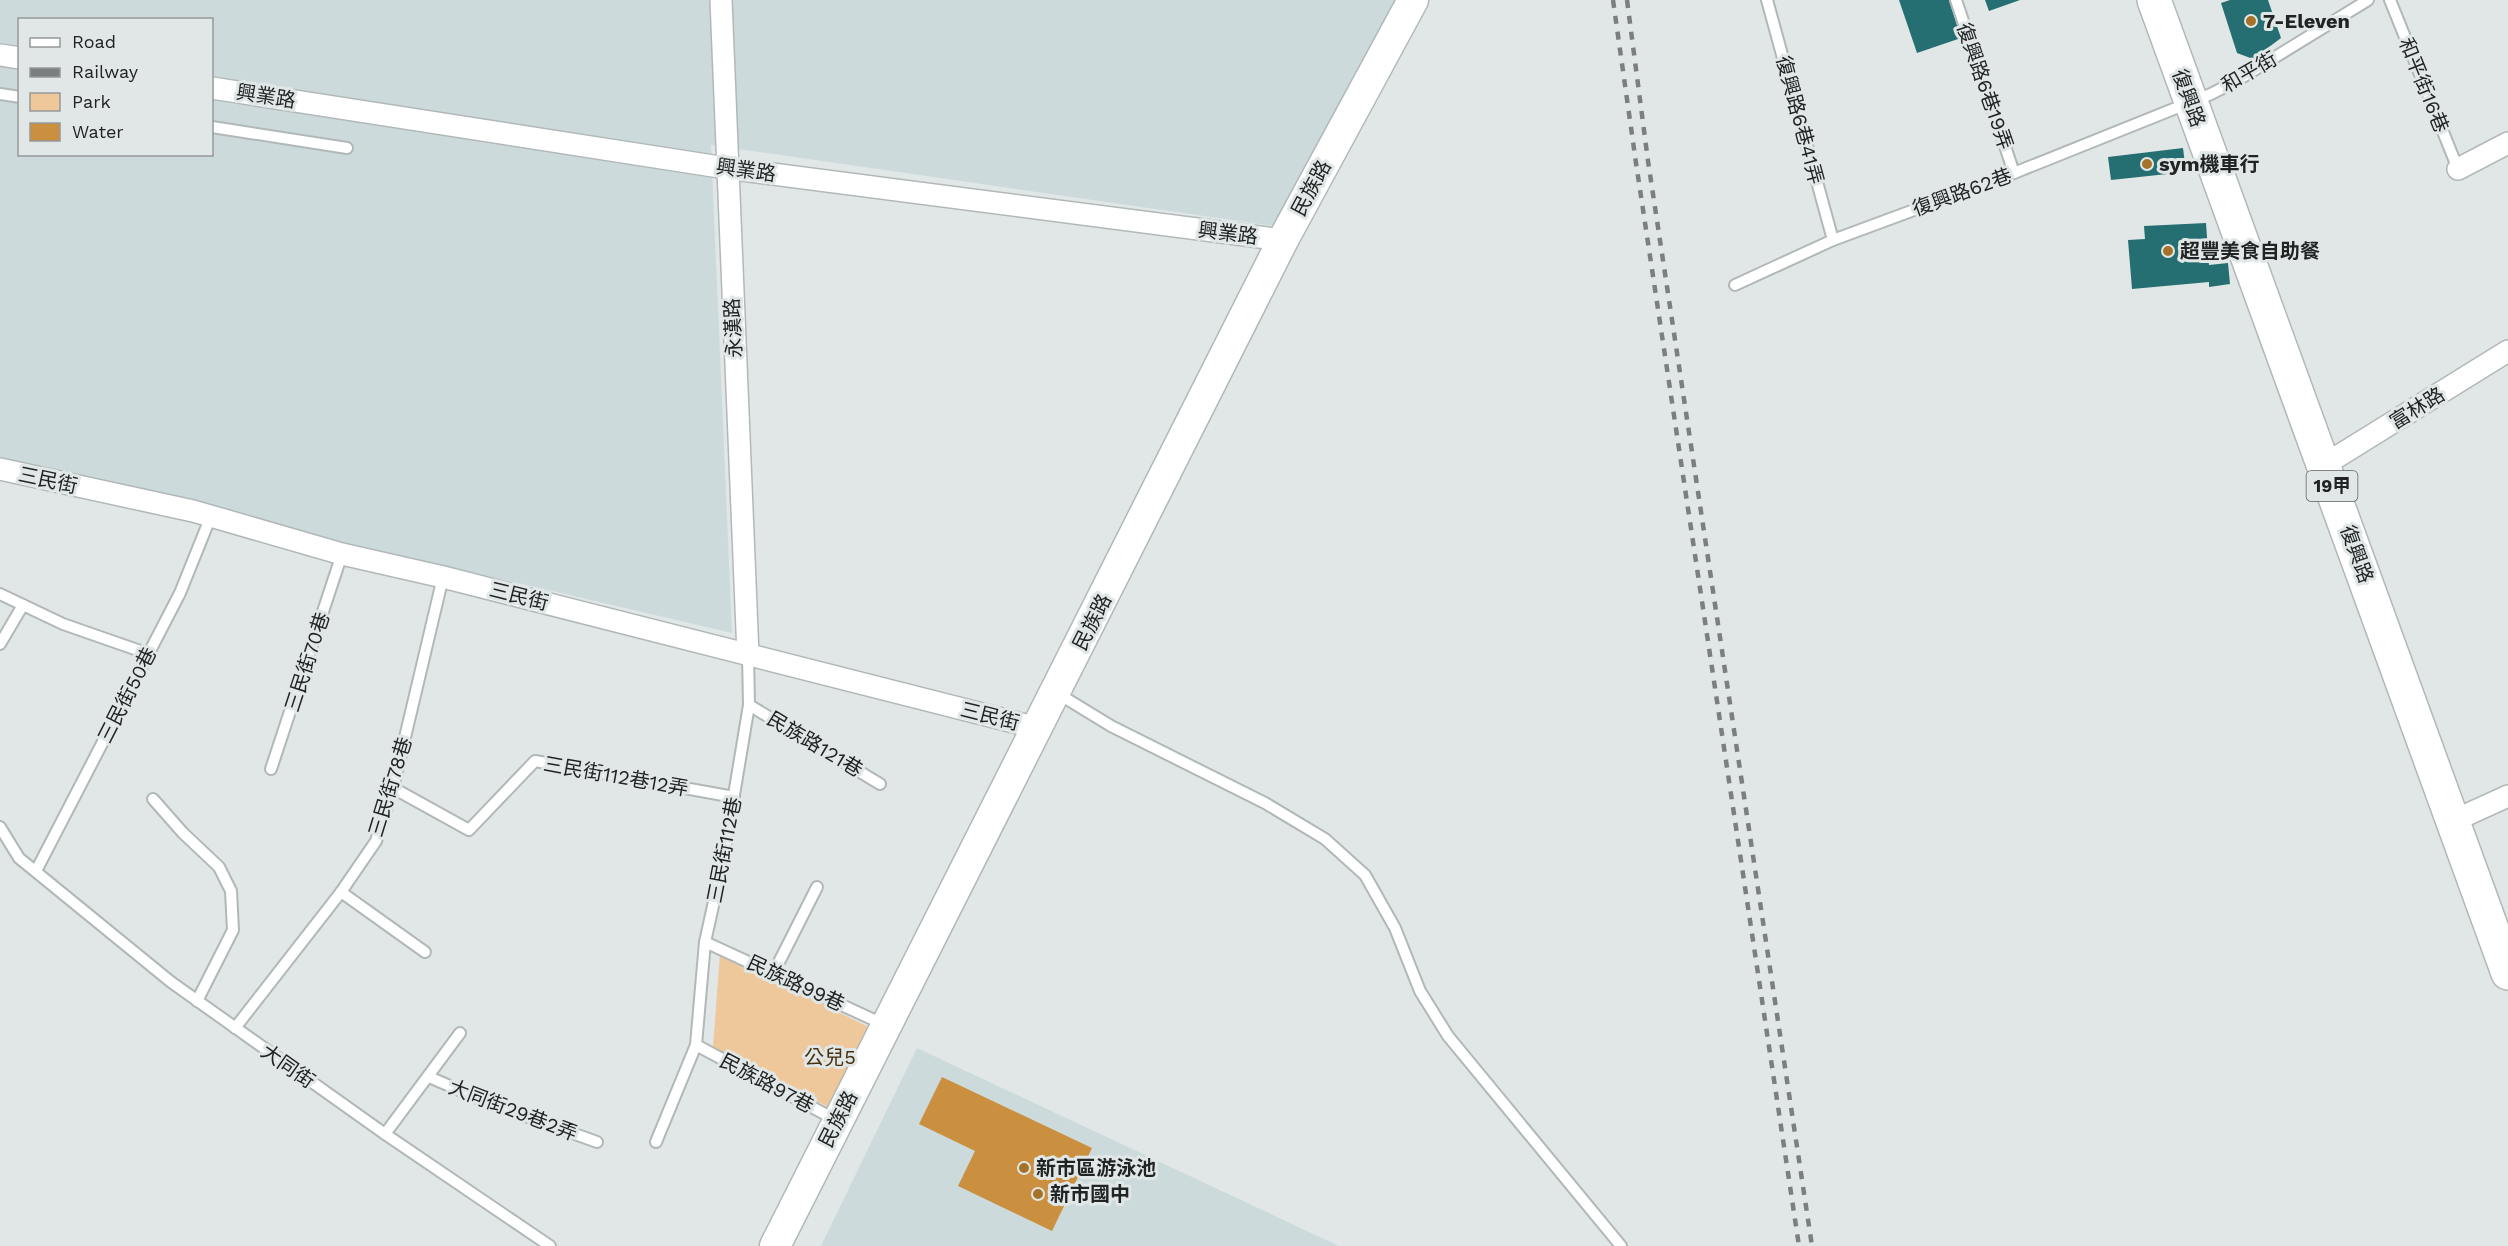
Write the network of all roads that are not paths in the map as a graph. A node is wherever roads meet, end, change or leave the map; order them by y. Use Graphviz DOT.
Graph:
graph roads {
  1 [pos="721,0"];
  2 [pos="1413,0"];
  3 [pos="1767,0"];
  4 [pos="1956,0"];
  5 [pos="2154,0"];
  6 [pos="2177,0"];
  7 [pos="2368,0"];
  8 [pos="2390,0"];
  9 [pos="0,55"];
  10 [pos="18,58"];
  11 [pos="213,88"];
  12 [pos="0,94"];
  13 [pos="18,97"];
  14 [pos="2200,99"];
  15 [pos="213,127"];
  16 [pos="2508,142"];
  17 [pos="347,148"];
  18 [pos="726,168"];
  19 [pos="2458,169"];
  20 [pos="2014,173"];
  21 [pos="1283,240"];
  22 [pos="1833,240"];
  23 [pos="1735,285"];
  24 [pos="2508,351"];
  25 [pos="2334,459"];
  26 [pos="0,469"];
  27 [pos="211,516"];
  28 [pos="342,554"];
  29 [pos="443,577"];
  30 [pos="0,594"];
  31 [pos="23,605"];
  32 [pos="0,644"];
  33 [pos="149,654"];
  34 [pos="748,655"];
  35 [pos="1056,692"];
  36 [pos="749,705"];
  37 [pos="1037,728"];
  38 [pos="271,769"];
  39 [pos="880,784"];
  40 [pos="393,788"];
  41 [pos="2508,796"];
  42 [pos="734,797"];
  43 [pos="153,798"];
  44 [pos="2463,817"];
  45 [pos="0,827"];
  46 [pos="36,871"];
  47 [pos="817,887"];
  48 [pos="341,892"];
  49 [pos="2508,910"];
  50 [pos="705,942"];
  51 [pos="425,952"];
  52 [pos="774,972"];
  53 [pos="2508,973"];
  54 [pos="197,1001"];
  55 [pos="886,1026"];
  56 [pos="235,1028"];
  57 [pos="460,1033"];
  58 [pos="696,1045"];
  59 [pos="429,1077"];
  60 [pos="837,1120"];
  61 [pos="385,1134"];
  62 [pos="597,1142"];
  63 [pos="656,1143"];
  64 [pos="550,1246"];
  65 [pos="775,1246"];
  66 [pos="1621,1246"];
  1 -- 18 [label="street, 永漢路"];
  2 -- 21 [label="street, 民族路"];
  3 -- 22 [label="lane, 復興路6巷41弄"];
  4 -- 20 [label="lane, 復興路6巷19弄"];
  5 -- 14 [label="main road, 復興路 / 19甲"];
  6 -- 14 [label="main road, 復興路 / 19甲"];
  7 -- 14 [label="lane, 和平街"];
  8 -- 19 [label="lane, 和平街16巷"];
  9 -- 10 [label="street"];
  11 -- 18 [label="street, 興業路"];
  12 -- 13 [label="lane"];
  14 -- 20 [label="lane, 復興路62巷"];
  14 -- 25 [label="main road, 復興路 / 19甲"];
  15 -- 17 [label="lane"];
  16 -- 19 [label="street"];
  18 -- 21 [label="street, 興業路"];
  18 -- 34 [label="street, 永漢路"];
  20 -- 22 [label="lane, 復興路62巷"];
  21 -- 35 [label="street, 民族路"];
  22 -- 23 [label="lane, 復興路62巷"];
  24 -- 25 [label="street, 富林路"];
  25 -- 44 [label="main road, 復興路 / 19甲"];
  26 -- 27 [label="street, 三民街"];
  27 -- 28 [label="street, 三民街"];
  27 -- 33 [label="lane, 三民街50巷"];
  28 -- 29 [label="street, 三民街"];
  28 -- 38 [label="lane, 三民街70巷"];
  29 -- 34 [label="street, 三民街"];
  29 -- 40 [label="lane, 三民街78巷"];
  30 -- 31 [label="lane"];
  31 -- 32 [label="lane"];
  31 -- 33 [label="lane"];
  33 -- 46 [label="lane, 三民街50巷"];
  34 -- 36 [label="lane, 三民街112巷"];
  34 -- 37 [label="street, 三民街"];
  35 -- 37 [label="street, 民族路"];
  35 -- 66 [label="lane"];
  36 -- 39 [label="lane, 民族路121巷"];
  36 -- 42 [label="lane, 三民街112巷"];
  37 -- 55 [label="street, 民族路"];
  40 -- 42 [label="lane, 三民街112巷12弄"];
  40 -- 48 [label="lane, 三民街78巷"];
  41 -- 44 [label="street"];
  42 -- 50 [label="lane, 三民街112巷"];
  43 -- 54 [label="lane"];
  44 -- 49 [label="main road, 復興路 / 19甲"];
  44 -- 53 [label="main road, 復興路 / 19甲"];
  45 -- 46 [label="lane, 大同街"];
  46 -- 54 [label="lane, 大同街"];
  47 -- 52 [label="lane"];
  48 -- 51 [label="lane"];
  48 -- 56 [label="lane, 三民街78巷"];
  50 -- 52 [label="lane, 民族路99巷"];
  50 -- 58 [label="lane, 三民街112巷"];
  52 -- 55 [label="lane, 民族路99巷"];
  54 -- 56 [label="lane, 大同街"];
  55 -- 60 [label="street, 民族路"];
  56 -- 61 [label="lane, 大同街"];
  57 -- 59 [label="lane"];
  58 -- 60 [label="lane, 民族路97巷"];
  58 -- 63 [label="lane, 三民街112巷"];
  59 -- 61 [label="lane"];
  59 -- 62 [label="lane, 大同街29巷2弄"];
  60 -- 65 [label="street, 民族路"];
  61 -- 64 [label="lane, 大同街"];
}
